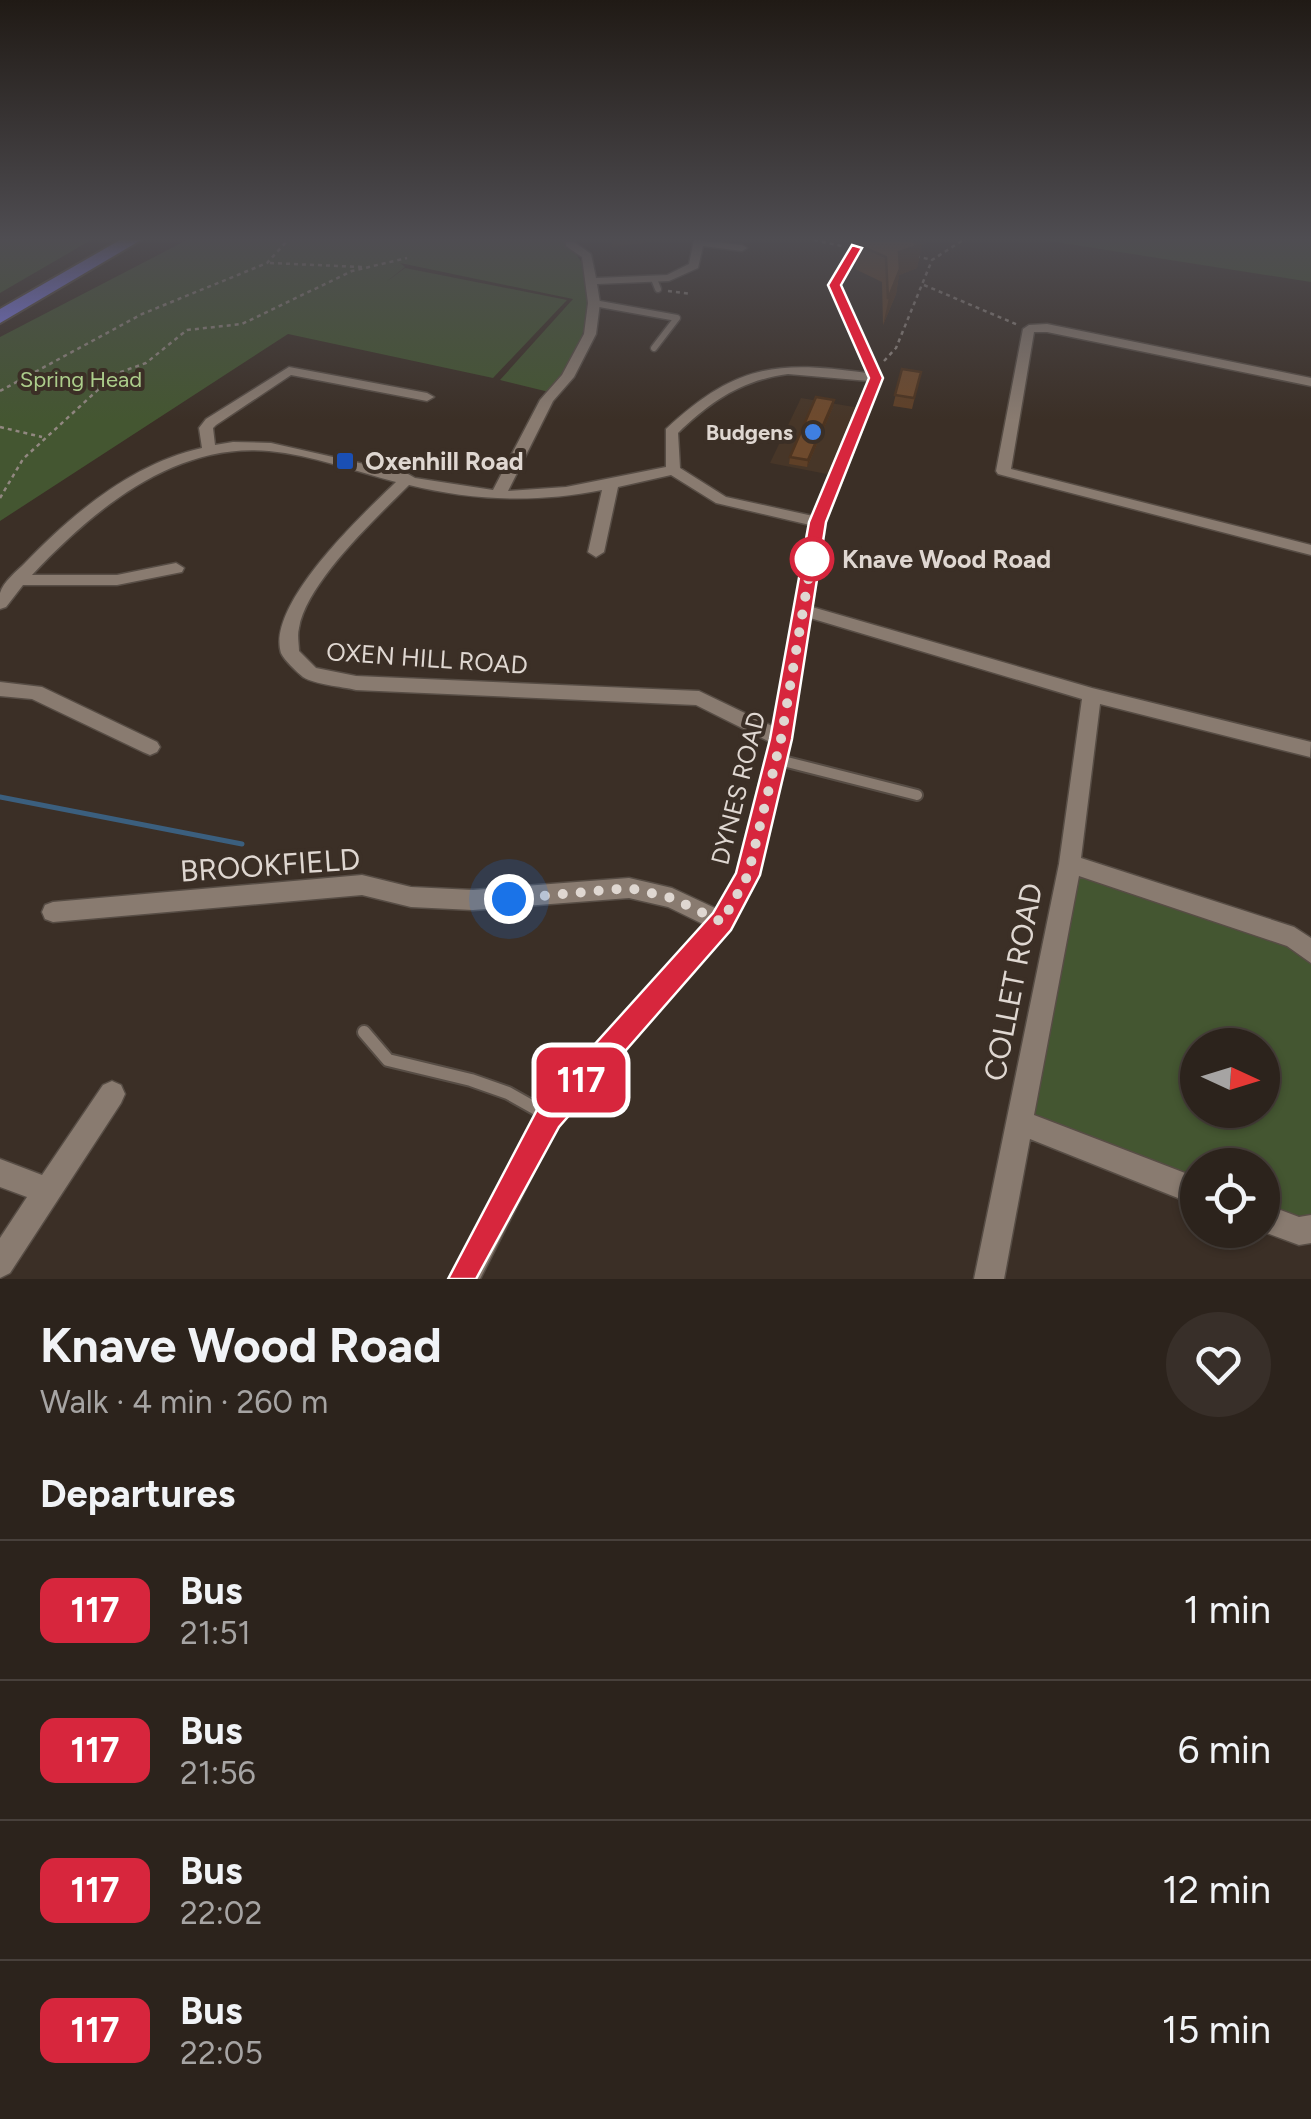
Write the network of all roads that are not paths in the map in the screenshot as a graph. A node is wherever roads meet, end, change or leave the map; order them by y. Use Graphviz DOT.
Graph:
graph roads {
  1 [pos="30,300"];
  2 [pos="594,300"];
  3 [pos="841,300"];
  4 [pos="594,303"];
  5 [pos="0,317"];
  6 [pos="654,348"];
  7 [pos="876,378"];
  8 [pos="1311,382"];
  9 [pos="427,397"];
  10 [pos="210,449"];
  11 [pos="673,470"];
  12 [pos="408,478"];
  13 [pos="610,484"];
  14 [pos="498,495"];
  15 [pos="818,522"];
  16 [pos="1311,550"];
  17 [pos="596,552"];
  18 [pos="176,568"];
  19 [pos="17,580"];
  20 [pos="0,602"];
  21 [pos="804,612"];
  22 [pos="0,689"];
  23 [pos="1092,695"];
  24 [pos="150,747"];
  25 [pos="777,749"];
  26 [pos="1310,749"];
  27 [pos="917,796"];
  28 [pos="1070,864"];
  29 [pos="54,912"];
  30 [pos="722,922"];
  31 [pos="1311,952"];
  32 [pos="364,1032"];
  33 [pos="112,1094"];
  34 [pos="549,1116"];
  35 [pos="1018,1122"];
  36 [pos="0,1173"];
  37 [pos="1180,1185"];
  38 [pos="48,1191"];
  39 [pos="1280,1224"];
  40 [pos="1311,1229"];
  41 [pos="0,1263"];
  42 [pos="464,1279"];
  43 [pos="989,1279"];
  1 -- 5 [label="highway"];
  2 -- 4 [label="street"];
  3 -- 7 [label="street"];
  4 -- 6 [label="lane"];
  4 -- 14 [label="street"];
  7 -- 11 [label="street"];
  7 -- 15 [label="street, DYNES ROAD"];
  8 -- 16 [label="street"];
  9 -- 10 [label="street"];
  10 -- 12 [label="street"];
  10 -- 19 [label="street"];
  11 -- 13 [label="street"];
  11 -- 15 [label="street"];
  12 -- 14 [label="street"];
  12 -- 25 [label="street, OXEN HILL ROAD"];
  13 -- 14 [label="street"];
  13 -- 17 [label="street"];
  15 -- 21 [label="street, DYNES ROAD"];
  18 -- 19 [label="street"];
  19 -- 20 [label="street"];
  21 -- 23 [label="street"];
  21 -- 25 [label="street, DYNES ROAD"];
  22 -- 24 [label="street"];
  23 -- 26 [label="street"];
  23 -- 28 [label="street, COLLET ROAD"];
  25 -- 27 [label="lane"];
  25 -- 30 [label="street, DYNES ROAD"];
  28 -- 31 [label="street"];
  28 -- 35 [label="street, COLLET ROAD"];
  29 -- 30 [label="street, BROOKFIELD"];
  30 -- 34 [label="street, DYNES ROAD"];
  32 -- 34 [label="lane"];
  33 -- 38 [label="street"];
  34 -- 42 [label="street, DYNES ROAD"];
  35 -- 37 [label="street"];
  35 -- 43 [label="street, COLLET ROAD"];
  36 -- 38 [label="street"];
  38 -- 41 [label="street"];
  39 -- 40 [label="street"];
}
